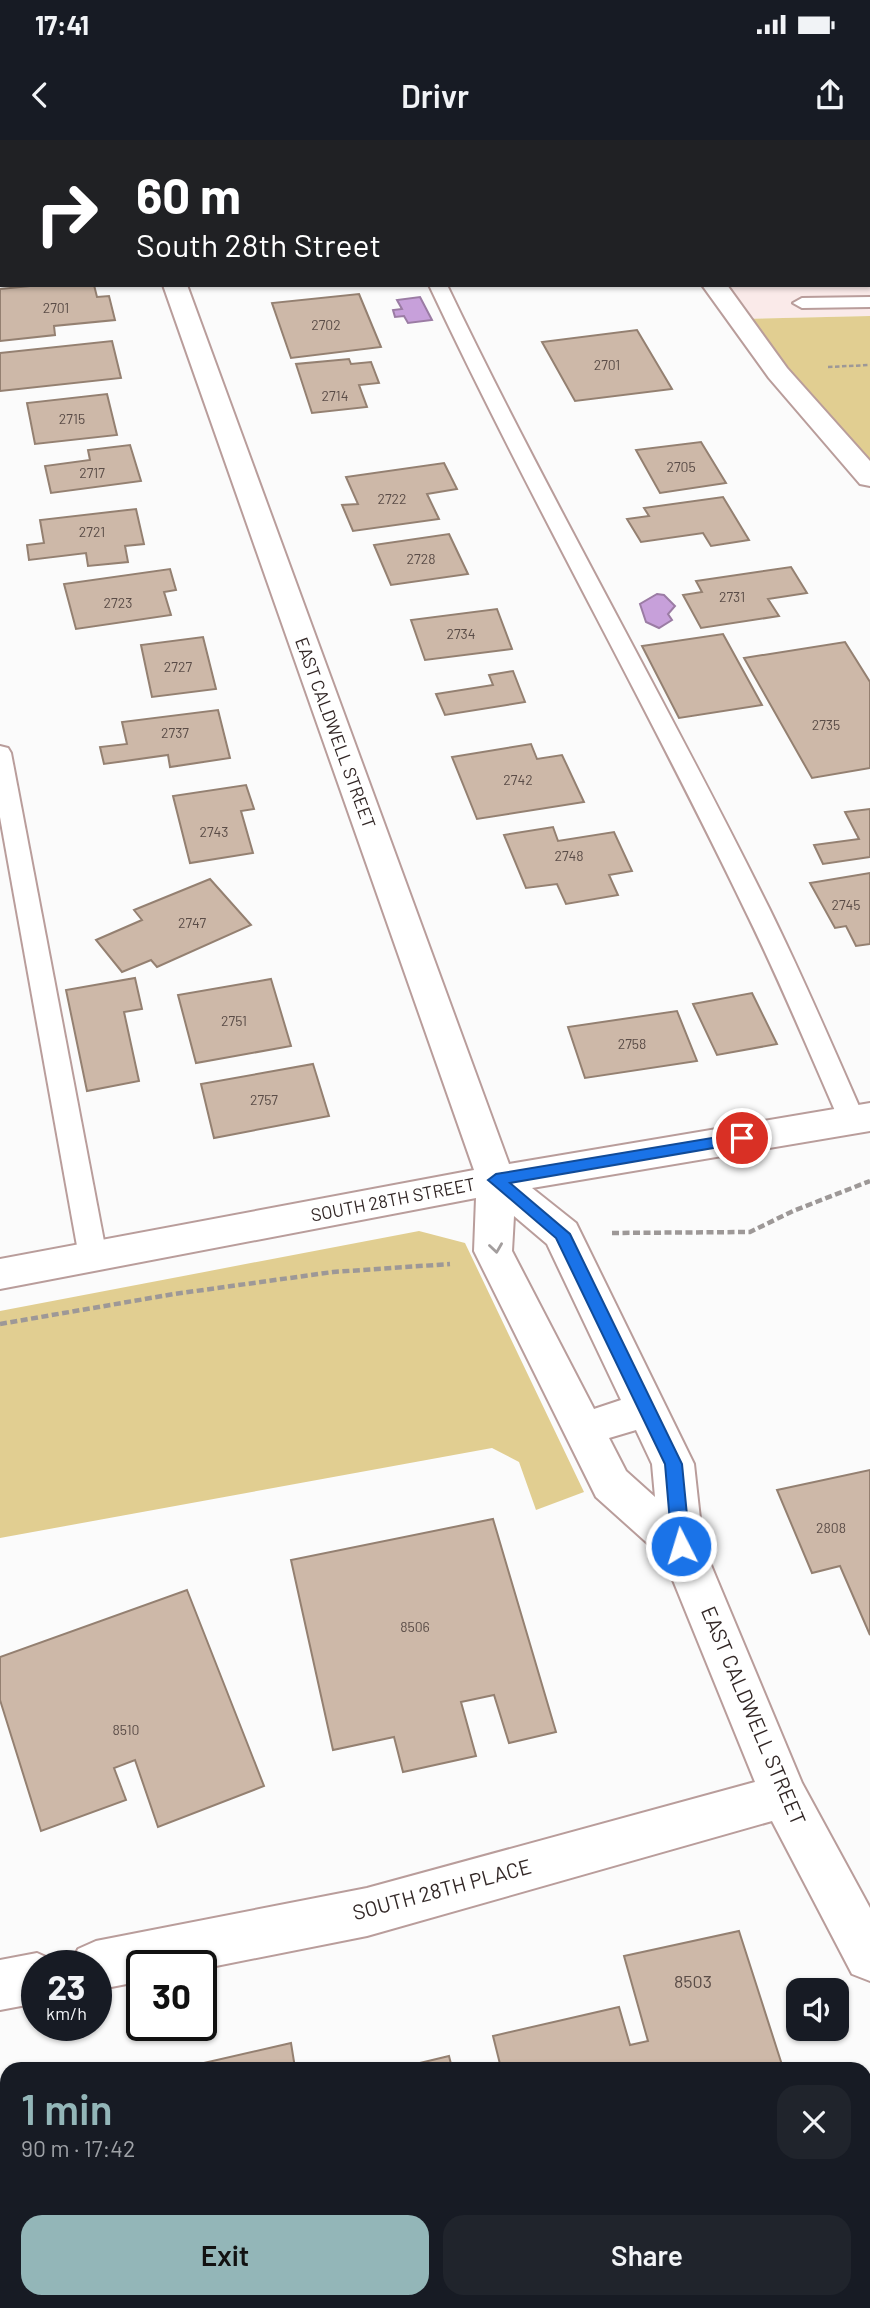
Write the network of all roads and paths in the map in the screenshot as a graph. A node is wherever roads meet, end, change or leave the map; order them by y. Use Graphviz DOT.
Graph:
graph roads {
  1 [pos="176,287"];
  2 [pos="439,287"];
  3 [pos="715,287"];
  4 [pos="870,302"];
  5 [pos="802,303"];
  6 [pos="870,478"];
  7 [pos="0,753"];
  8 [pos="861,1118"];
  9 [pos="496,1180"];
  10 [pos="870,1181"];
  11 [pos="562,1234"];
  12 [pos="493,1251"];
  13 [pos="93,1257"];
  14 [pos="0,1274"];
  15 [pos="0,1324"];
  16 [pos="647,1409"];
  17 [pos="583,1429"];
  18 [pos="681,1546"];
  19 [pos="784,1796"];
  20 [pos="870,1956"];
  21 [pos="112,1963"];
  22 [pos="21,1981"];
  23 [pos="0,1985"];
  1 -- 9 [label="street, EAST CALDWELL STREET"];
  2 -- 8 [label="lane"];
  3 -- 6 [label="street"];
  4 -- 5 [label="lane"];
  7 -- 13 [label="lane"];
  8 -- 9 [label="street, SOUTH 28TH STREET"];
  9 -- 11 [label="street, EAST CALDWELL STREET"];
  9 -- 12 [label="street, EAST CALDWELL STREET, one-way"];
  9 -- 13 [label="street, SOUTH 28TH STREET"];
  10 -- 11 [label="path"];
  11 -- 16 [label="street, EAST CALDWELL STREET"];
  12 -- 15 [label="path"];
  12 -- 17 [label="street, EAST CALDWELL STREET"];
  13 -- 14 [label="street, SOUTH 28TH STREET"];
  16 -- 17 [label="street"];
  16 -- 18 [label="street, EAST CALDWELL STREET"];
  17 -- 18 [label="street, EAST CALDWELL STREET"];
  18 -- 19 [label="street, EAST CALDWELL STREET"];
  19 -- 20 [label="street, EAST CALDWELL STREET"];
  19 -- 21 [label="street, SOUTH 28TH PLACE"];
  22 -- 23 [label="street"];
}
